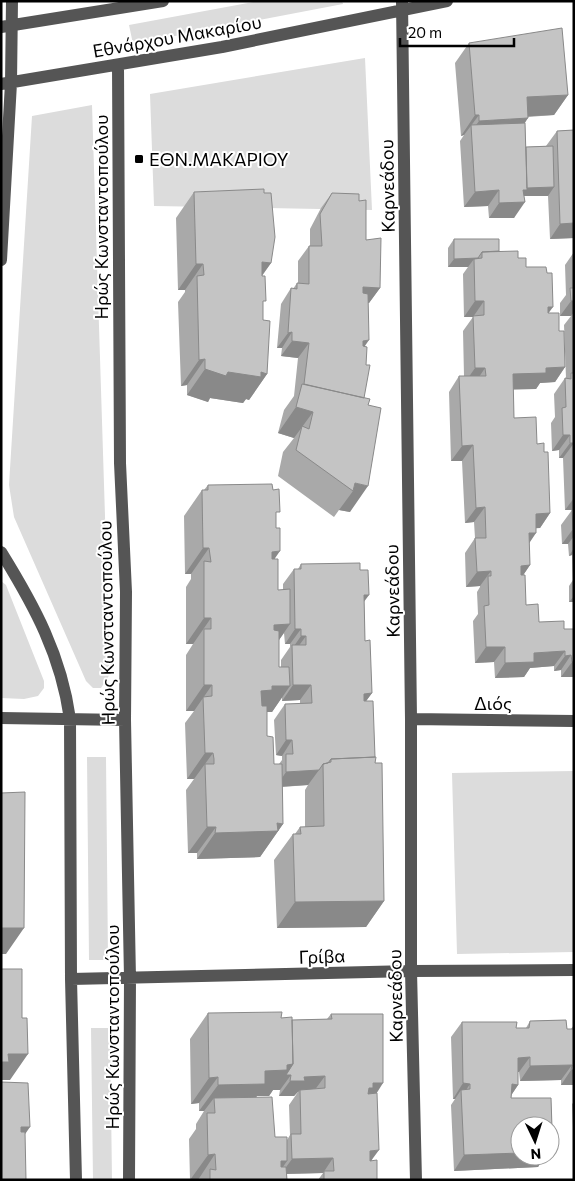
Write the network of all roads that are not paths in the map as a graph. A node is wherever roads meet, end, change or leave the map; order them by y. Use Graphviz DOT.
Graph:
graph roads {
  1 [pos="12,1"];
  2 [pos="163,1"];
  3 [pos="447,1"];
  4 [pos="402,5"];
  5 [pos="7,27"];
  6 [pos="118,65"];
  7 [pos="6,83"];
  8 [pos="1,260"];
  9 [pos="1,552"];
  10 [pos="1,718"];
  11 [pos="70,719"];
  12 [pos="411,719"];
  13 [pos="125,720"];
  14 [pos="574,721"];
  15 [pos="574,970"];
  16 [pos="411,971"];
  17 [pos="130,978"];
  18 [pos="71,979"];
  19 [pos="76,1180"];
  20 [pos="129,1180"];
  21 [pos="416,1180"];
  1 -- 5 [label="street"];
  2 -- 5 [label="street, Εθνάρχου Μακαρίου"];
  3 -- 4 [label="street, Εθνάρχου Μακαρίου"];
  4 -- 6 [label="street, Εθνάρχου Μακαρίου"];
  4 -- 12 [label="street, Καρνεάδου"];
  5 -- 7 [label="street"];
  6 -- 7 [label="street, Εθνάρχου Μακαρίου"];
  6 -- 13 [label="street, Ηρώς Κωνσταντοπούλου"];
  7 -- 8 [label="street"];
  9 -- 11 [label="street"];
  10 -- 11 [label="street"];
  11 -- 13 [label="street"];
  11 -- 18 [label="street"];
  12 -- 14 [label="street, Διός"];
  12 -- 16 [label="street, Καρνεάδου"];
  13 -- 17 [label="street, Ηρώς Κωνσταντοπούλου"];
  15 -- 16 [label="street, Γρίβα"];
  16 -- 17 [label="street, Γρίβα"];
  16 -- 21 [label="street, Καρνεάδου"];
  17 -- 18 [label="street, Γρίβα"];
  17 -- 20 [label="street, Ηρώς Κωνσταντοπούλου"];
  18 -- 19 [label="street"];
}
